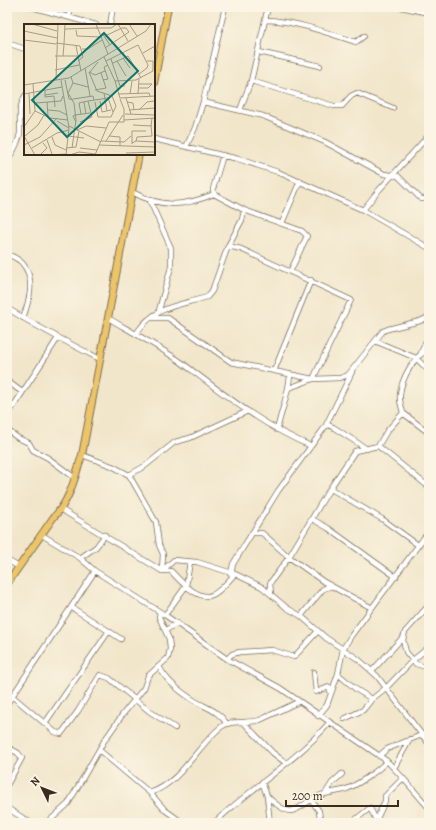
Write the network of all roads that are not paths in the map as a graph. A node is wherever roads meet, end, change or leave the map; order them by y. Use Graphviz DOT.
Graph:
graph roads {
  1 [pos="32,7"];
  2 [pos="71,7"];
  3 [pos="113,7"];
  4 [pos="168,7"];
  5 [pos="225,7"];
  6 [pos="268,7"];
  7 [pos="401,7"];
  8 [pos="429,13"];
  9 [pos="69,17"];
  10 [pos="266,20"];
  11 [pos="93,24"];
  12 [pos="110,24"];
  13 [pos="364,36"];
  14 [pos="7,43"];
  15 [pos="24,48"];
  16 [pos="259,52"];
  17 [pos="320,66"];
  18 [pos="155,78"];
  19 [pos="250,81"];
  20 [pos="24,98"];
  21 [pos="203,102"];
  22 [pos="393,108"];
  23 [pos="240,110"];
  24 [pos="429,135"];
  25 [pos="155,139"];
  26 [pos="186,147"];
  27 [pos="139,155"];
  28 [pos="223,155"];
  29 [pos="7,162"];
  30 [pos="392,175"];
  31 [pos="300,181"];
  32 [pos="7,183"];
  33 [pos="7,191"];
  34 [pos="132,192"];
  35 [pos="214,194"];
  36 [pos="429,195"];
  37 [pos="150,201"];
  38 [pos="244,210"];
  39 [pos="363,210"];
  40 [pos="282,224"];
  41 [pos="228,246"];
  42 [pos="429,248"];
  43 [pos="7,254"];
  44 [pos="290,272"];
  45 [pos="311,280"];
  46 [pos="7,308"];
  47 [pos="159,310"];
  48 [pos="429,317"];
  49 [pos="23,318"];
  50 [pos="108,318"];
  51 [pos="152,318"];
  52 [pos="136,334"];
  53 [pos="429,335"];
  54 [pos="58,338"];
  55 [pos="375,341"];
  56 [pos="429,350"];
  57 [pos="421,353"];
  58 [pos="416,358"];
  59 [pos="100,359"];
  60 [pos="274,371"];
  61 [pos="429,371"];
  62 [pos="352,372"];
  63 [pos="290,375"];
  64 [pos="313,379"];
  65 [pos="7,381"];
  66 [pos="289,388"];
  67 [pos="22,392"];
  68 [pos="248,411"];
  69 [pos="403,414"];
  70 [pos="7,416"];
  71 [pos="325,427"];
  72 [pos="7,430"];
  73 [pos="277,430"];
  74 [pos="429,433"];
  75 [pos="354,442"];
  76 [pos="311,446"];
  77 [pos="378,446"];
  78 [pos="367,449"];
  79 [pos="355,451"];
  80 [pos="82,455"];
  81 [pos="130,475"];
  82 [pos="75,478"];
  83 [pos="429,487"];
  84 [pos="329,490"];
  85 [pos="62,510"];
  86 [pos="312,519"];
  87 [pos="429,532"];
  88 [pos="252,533"];
  89 [pos="42,535"];
  90 [pos="105,535"];
  91 [pos="423,539"];
  92 [pos="429,544"];
  93 [pos="418,545"];
  94 [pos="289,557"];
  95 [pos="80,558"];
  96 [pos="7,560"];
  97 [pos="190,562"];
  98 [pos="19,567"];
  99 [pos="96,571"];
  100 [pos="162,571"];
  101 [pos="233,574"];
  102 [pos="396,577"];
  103 [pos="270,582"];
  104 [pos="324,582"];
  105 [pos="7,584"];
  106 [pos="186,586"];
  107 [pos="332,586"];
  108 [pos="262,587"];
  109 [pos="323,589"];
  110 [pos="271,594"];
  111 [pos="429,605"];
  112 [pos="71,607"];
  113 [pos="372,608"];
  114 [pos="160,612"];
  115 [pos="165,615"];
  116 [pos="301,616"];
  117 [pos="177,623"];
  118 [pos="166,630"];
  119 [pos="109,631"];
  120 [pos="318,631"];
  121 [pos="404,636"];
  122 [pos="121,639"];
  123 [pos="343,649"];
  124 [pos="429,649"];
  125 [pos="227,659"];
  126 [pos="412,660"];
  127 [pos="159,666"];
  128 [pos="429,668"];
  129 [pos="372,671"];
  130 [pos="314,672"];
  131 [pos="338,674"];
  132 [pos="387,687"];
  133 [pos="330,692"];
  134 [pos="12,696"];
  135 [pos="134,699"];
  136 [pos="372,699"];
  137 [pos="298,702"];
  138 [pos="7,704"];
  139 [pos="318,716"];
  140 [pos="344,719"];
  141 [pos="244,723"];
  142 [pos="329,723"];
  143 [pos="45,724"];
  144 [pos="227,724"];
  145 [pos="175,728"];
  146 [pos="429,732"];
  147 [pos="421,735"];
  148 [pos="410,739"];
  149 [pos="429,744"];
  150 [pos="7,747"];
  151 [pos="100,750"];
  152 [pos="379,756"];
  153 [pos="387,761"];
  154 [pos="286,763"];
  155 [pos="394,768"];
  156 [pos="342,774"];
  157 [pos="403,778"];
  158 [pos="262,782"];
  159 [pos="7,785"];
  160 [pos="150,793"];
  161 [pos="325,794"];
  162 [pos="268,796"];
  163 [pos="311,800"];
  164 [pos="7,808"];
  165 [pos="382,808"];
  166 [pos="429,808"];
  167 [pos="372,811"];
  168 [pos="358,821"];
  169 [pos="376,822"];
  170 [pos="31,823"];
  171 [pos="47,823"];
  172 [pos="183,823"];
  173 [pos="214,823"];
  174 [pos="270,823"];
  175 [pos="324,823"];
  176 [pos="351,823"];
  1 -- 9 [label="street"];
  2 -- 9 [label="street"];
  3 -- 12 [label="street"];
  4 -- 18 [label="main road"];
  5 -- 21 [label="street"];
  6 -- 10 [label="street"];
  7 -- 8 [label="street"];
  9 -- 11 [label="street"];
  10 -- 13 [label="street"];
  10 -- 16 [label="street"];
  14 -- 15 [label="street"];
  16 -- 17 [label="street"];
  16 -- 19 [label="street"];
  19 -- 22 [label="street"];
  19 -- 23 [label="street"];
  20 -- 29 [label="street"];
  21 -- 23 [label="street"];
  21 -- 26 [label="street"];
  23 -- 30 [label="street"];
  24 -- 30 [label="street"];
  25 -- 26 [label="street"];
  26 -- 28 [label="street"];
  27 -- 34 [label="main road"];
  28 -- 31 [label="street"];
  28 -- 35 [label="street"];
  30 -- 36 [label="street"];
  30 -- 39 [label="street"];
  31 -- 39 [label="street"];
  31 -- 40 [label="street"];
  32 -- 33 [label="street"];
  34 -- 37 [label="street"];
  34 -- 50 [label="main road"];
  35 -- 37 [label="street"];
  35 -- 38 [label="street"];
  37 -- 47 [label="street"];
  38 -- 40 [label="street"];
  38 -- 41 [label="street"];
  39 -- 42 [label="street"];
  40 -- 44 [label="street"];
  41 -- 44 [label="street"];
  41 -- 47 [label="street"];
  43 -- 49 [label="street"];
  44 -- 45 [label="street"];
  45 -- 60 [label="street"];
  45 -- 64 [label="street"];
  46 -- 49 [label="street"];
  47 -- 51 [label="street"];
  48 -- 55 [label="street"];
  49 -- 54 [label="street"];
  50 -- 52 [label="street"];
  50 -- 59 [label="main road"];
  51 -- 52 [label="street"];
  51 -- 60 [label="street"];
  52 -- 68 [label="street"];
  53 -- 57 [label="street"];
  54 -- 59 [label="street"];
  54 -- 67 [label="street"];
  55 -- 58 [label="street"];
  55 -- 62 [label="street"];
  56 -- 57 [label="street"];
  57 -- 58 [label="street"];
  58 -- 61 [label="street"];
  58 -- 69 [label="street"];
  59 -- 80 [label="main road"];
  60 -- 63 [label="street"];
  62 -- 64 [label="street"];
  62 -- 71 [label="street"];
  63 -- 64 [label="street"];
  63 -- 66 [label="street"];
  64 -- 66 [label="street"];
  65 -- 67 [label="street"];
  66 -- 73 [label="street"];
  67 -- 70 [label="street"];
  68 -- 73 [label="street"];
  68 -- 81 [label="street"];
  69 -- 74 [label="street"];
  69 -- 77 [label="street"];
  71 -- 75 [label="street"];
  71 -- 76 [label="street"];
  72 -- 82 [label="street"];
  73 -- 76 [label="street"];
  75 -- 78 [label="street"];
  75 -- 79 [label="street"];
  76 -- 88 [label="street"];
  77 -- 78 [label="street"];
  77 -- 83 [label="street"];
  78 -- 79 [label="street"];
  79 -- 84 [label="street"];
  80 -- 81 [label="street"];
  80 -- 82 [label="main road"];
  81 -- 100 [label="street"];
  82 -- 85 [label="main road"];
  84 -- 86 [label="street"];
  84 -- 93 [label="street"];
  85 -- 89 [label="main road"];
  85 -- 90 [label="street"];
  86 -- 94 [label="street"];
  86 -- 102 [label="street"];
  87 -- 91 [label="street"];
  88 -- 94 [label="street"];
  88 -- 101 [label="street"];
  89 -- 95 [label="street"];
  89 -- 98 [label="main road"];
  90 -- 95 [label="street"];
  90 -- 100 [label="street"];
  91 -- 92 [label="street"];
  91 -- 93 [label="street"];
  93 -- 102 [label="street"];
  94 -- 103 [label="street"];
  94 -- 104 [label="street"];
  95 -- 99 [label="street"];
  96 -- 98 [label="street"];
  97 -- 100 [label="street"];
  97 -- 101 [label="street"];
  97 -- 106 [label="street"];
  98 -- 105 [label="main road"];
  99 -- 112 [label="street"];
  99 -- 114 [label="street"];
  100 -- 106 [label="street"];
  101 -- 106 [label="street"];
  101 -- 108 [label="street"];
  102 -- 113 [label="street"];
  103 -- 108 [label="street"];
  103 -- 110 [label="street"];
  104 -- 107 [label="street"];
  104 -- 109 [label="street"];
  106 -- 115 [label="street"];
  107 -- 109 [label="street"];
  107 -- 113 [label="street"];
  108 -- 110 [label="street"];
  109 -- 116 [label="street"];
  110 -- 116 [label="street"];
  111 -- 121 [label="street"];
  112 -- 119 [label="street"];
  112 -- 134 [label="street"];
  113 -- 123 [label="street"];
  114 -- 115 [label="street"];
  114 -- 118 [label="street"];
  115 -- 117 [label="street"];
  116 -- 120 [label="street"];
  117 -- 118 [label="street"];
  117 -- 125 [label="street"];
  118 -- 127 [label="street"];
  119 -- 122 [label="street"];
  119 -- 143 [label="street"];
  120 -- 123 [label="street"];
  120 -- 125 [label="street"];
  121 -- 126 [label="street"];
  121 -- 129 [label="street"];
  123 -- 129 [label="street"];
  123 -- 131 [label="street"];
  124 -- 126 [label="street"];
  125 -- 137 [label="street"];
  126 -- 128 [label="street"];
  126 -- 132 [label="street"];
  127 -- 135 [label="street"];
  127 -- 144 [label="street"];
  129 -- 132 [label="street"];
  130 -- 133 [label="street"];
  131 -- 133 [label="street"];
  131 -- 136 [label="street"];
  132 -- 136 [label="street"];
  132 -- 147 [label="street"];
  133 -- 139 [label="street"];
  134 -- 138 [label="street"];
  134 -- 143 [label="street"];
  135 -- 143 [label="street"];
  135 -- 145 [label="street"];
  135 -- 151 [label="street"];
  136 -- 140 [label="street"];
  137 -- 139 [label="street"];
  137 -- 141 [label="street"];
  139 -- 142 [label="street"];
  141 -- 144 [label="street"];
  141 -- 154 [label="street"];
  142 -- 152 [label="street"];
  142 -- 154 [label="street"];
  144 -- 160 [label="street"];
  146 -- 147 [label="street"];
  147 -- 148 [label="street"];
  147 -- 149 [label="street"];
  148 -- 152 [label="street"];
  148 -- 155 [label="street"];
  150 -- 159 [label="street"];
  151 -- 160 [label="street"];
  151 -- 171 [label="street"];
  152 -- 153 [label="street"];
  153 -- 155 [label="street"];
  153 -- 161 [label="street"];
  154 -- 158 [label="street"];
  155 -- 157 [label="street"];
  156 -- 161 [label="street"];
  157 -- 165 [label="street"];
  157 -- 166 [label="street"];
  158 -- 162 [label="street"];
  158 -- 173 [label="street"];
  160 -- 172 [label="street"];
  161 -- 163 [label="street"];
  162 -- 163 [label="street"];
  162 -- 174 [label="street"];
  163 -- 175 [label="street"];
  164 -- 170 [label="street"];
  165 -- 167 [label="street"];
  165 -- 169 [label="street"];
  167 -- 168 [label="street"];
  167 -- 169 [label="street"];
  168 -- 176 [label="street"];
}
